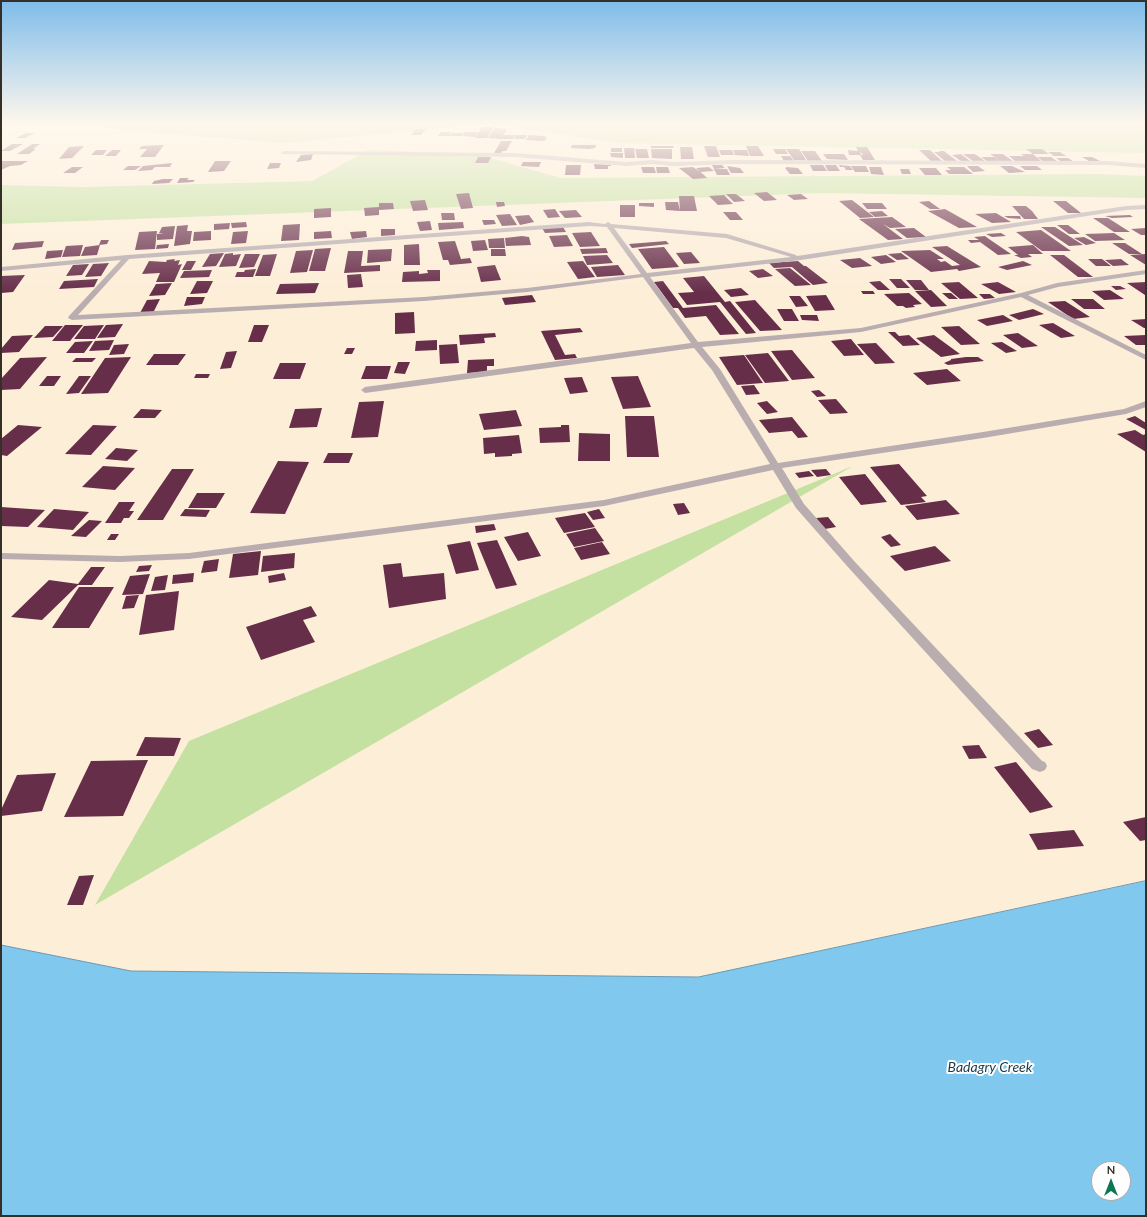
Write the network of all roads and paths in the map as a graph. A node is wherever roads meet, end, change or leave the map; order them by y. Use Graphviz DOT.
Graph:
graph roads {
  1 [pos="1146,207"];
  2 [pos="608,224"];
  3 [pos="127,257"];
  4 [pos="801,258"];
  5 [pos="1,269"];
  6 [pos="1146,272"];
  7 [pos="645,275"];
  8 [pos="1022,295"];
  9 [pos="696,345"];
  10 [pos="1146,358"];
  11 [pos="365,390"];
  12 [pos="1146,404"];
  13 [pos="776,466"];
  14 [pos="1,556"];
  15 [pos="1040,766"];
  1 -- 4 [label="street"];
  2 -- 3 [label="street"];
  2 -- 4 [label="street"];
  2 -- 7 [label="street"];
  3 -- 5 [label="street"];
  3 -- 7 [label="street"];
  4 -- 7 [label="street"];
  6 -- 8 [label="street"];
  7 -- 9 [label="street"];
  8 -- 9 [label="street"];
  8 -- 10 [label="street"];
  9 -- 11 [label="street"];
  9 -- 13 [label="street"];
  12 -- 13 [label="street"];
  13 -- 14 [label="street"];
  13 -- 15 [label="street"];
}
